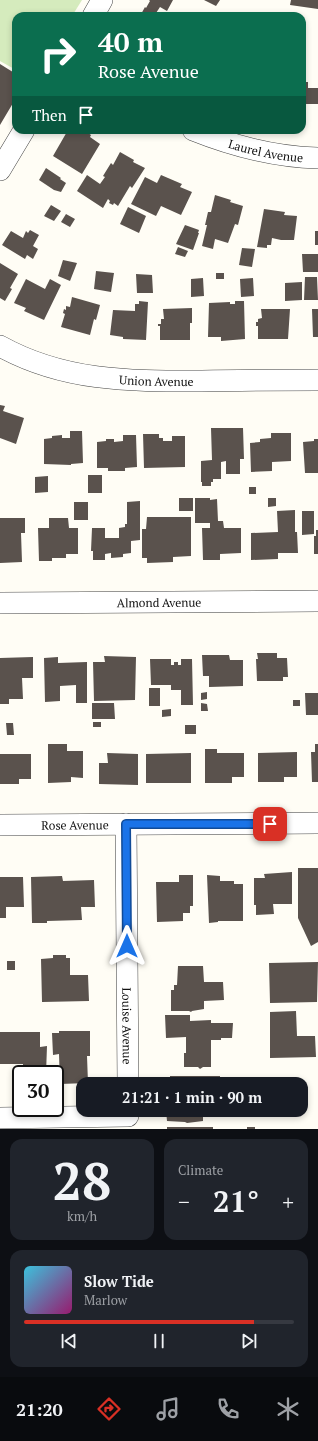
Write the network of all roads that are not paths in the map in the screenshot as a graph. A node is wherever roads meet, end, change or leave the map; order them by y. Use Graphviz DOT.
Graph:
graph roads {
  1 [pos="102,0"];
  2 [pos="95,12"];
  3 [pos="22,134"];
  4 [pos="203,134"];
  5 [pos="318,158"];
  6 [pos="0,170"];
  7 [pos="0,346"];
  8 [pos="318,380"];
  9 [pos="318,601"];
  10 [pos="0,603"];
  11 [pos="318,823"];
  12 [pos="126,824"];
  13 [pos="0,825"];
  14 [pos="128,1077"];
  15 [pos="0,1118"];
  16 [pos="128,1118"];
  1 -- 2 [label="street"];
  3 -- 6 [label="street"];
  4 -- 5 [label="street, Laurel Avenue"];
  7 -- 8 [label="street, Union Avenue"];
  9 -- 10 [label="street, Almond Avenue"];
  11 -- 12 [label="street, Rose Avenue"];
  12 -- 13 [label="street, Rose Avenue"];
  12 -- 14 [label="street, Louise Avenue"];
  15 -- 16 [label="street"];
}
